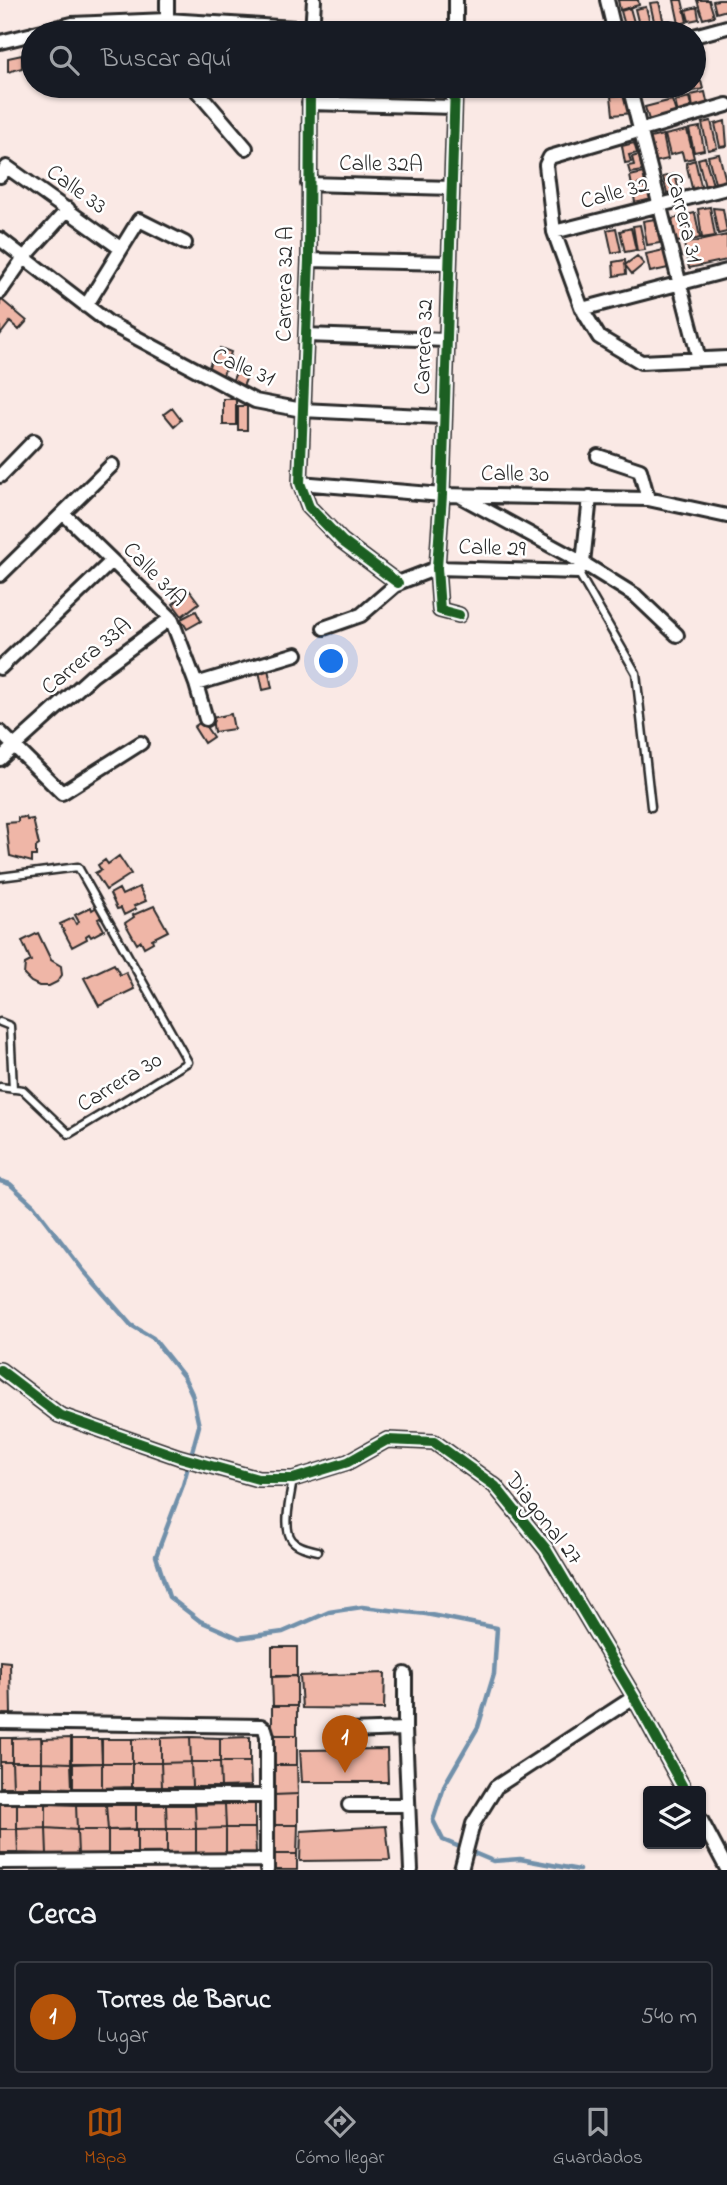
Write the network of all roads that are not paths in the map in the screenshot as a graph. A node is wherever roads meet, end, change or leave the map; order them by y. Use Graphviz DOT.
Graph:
graph roads {
  1 [pos="167,0"];
  2 [pos="314,0"];
  3 [pos="456,0"];
  4 [pos="607,0"];
  5 [pos="169,21"];
  6 [pos="313,21"];
  7 [pos="456,21"];
  8 [pos="612,21"];
  9 [pos="727,27"];
  10 [pos="706,33"];
  11 [pos="21,36"];
  12 [pos="0,42"];
  13 [pos="203,98"];
  14 [pos="309,98"];
  15 [pos="454,98"];
  16 [pos="632,98"];
  17 [pos="309,103"];
  18 [pos="727,105"];
  19 [pos="454,107"];
  20 [pos="640,130"];
  21 [pos="246,148"];
  22 [pos="4,172"];
  23 [pos="308,184"];
  24 [pos="452,187"];
  25 [pos="727,188"];
  26 [pos="658,204"];
  27 [pos="68,209"];
  28 [pos="554,232"];
  29 [pos="0,239"];
  30 [pos="185,243"];
  31 [pos="120,248"];
  32 [pos="23,259"];
  33 [pos="309,260"];
  34 [pos="449,263"];
  35 [pos="727,271"];
  36 [pos="678,284"];
  37 [pos="0,292"];
  38 [pos="86,306"];
  39 [pos="582,309"];
  40 [pos="306,335"];
  41 [pos="446,340"];
  42 [pos="727,358"];
  43 [pos="699,359"];
  44 [pos="302,410"];
  45 [pos="443,417"];
  46 [pos="34,441"];
  47 [pos="598,456"];
  48 [pos="111,465"];
  49 [pos="0,476"];
  50 [pos="300,483"];
  51 [pos="442,495"];
  52 [pos="457,495"];
  53 [pos="590,497"];
  54 [pos="648,499"];
  55 [pos="64,514"];
  56 [pos="727,516"];
  57 [pos="112,561"];
  58 [pos="437,568"];
  59 [pos="580,568"];
  60 [pos="0,575"];
  61 [pos="398,583"];
  62 [pos="459,615"];
  63 [pos="171,618"];
  64 [pos="324,628"];
  65 [pos="677,635"];
  66 [pos="296,654"];
  67 [pos="0,668"];
  68 [pos="196,684"];
  69 [pos="206,719"];
  70 [pos="0,732"];
  71 [pos="141,743"];
  72 [pos="14,746"];
  73 [pos="0,759"];
  74 [pos="651,807"];
  75 [pos="0,877"];
  76 [pos="0,1022"];
  77 [pos="0,1087"];
  78 [pos="13,1089"];
  79 [pos="0,1370"];
  80 [pos="293,1479"];
  81 [pos="317,1551"];
  82 [pos="405,1674"];
  83 [pos="634,1697"];
  84 [pos="0,1722"];
  85 [pos="405,1729"];
  86 [pos="349,1731"];
  87 [pos="682,1786"];
  88 [pos="0,1796"];
  89 [pos="267,1796"];
  90 [pos="349,1805"];
  91 [pos="408,1805"];
  92 [pos="706,1830"];
  93 [pos="0,1862"];
  94 [pos="267,1865"];
  95 [pos="727,1869"];
  96 [pos="411,1870"];
  97 [pos="461,1870"];
  1 -- 5 [label="street"];
  2 -- 6 [label="street"];
  3 -- 7 [label="street"];
  4 -- 8 [label="street"];
  9 -- 10 [label="street"];
  11 -- 12 [label="street"];
  13 -- 21 [label="street"];
  14 -- 17 [label="street, Carrera 32 A"];
  15 -- 19 [label="street, Carrera 32"];
  16 -- 20 [label="street, Carrera 31"];
  17 -- 19 [label="street"];
  17 -- 23 [label="street, Carrera 32 A"];
  18 -- 20 [label="street"];
  19 -- 24 [label="street, Carrera 32"];
  20 -- 26 [label="street, Carrera 31"];
  20 -- 28 [label="street"];
  22 -- 27 [label="street, Calle 33"];
  23 -- 24 [label="street, Calle 32A"];
  23 -- 33 [label="street, Carrera 32 A"];
  24 -- 34 [label="street, Carrera 32"];
  25 -- 26 [label="street, Calle 32"];
  26 -- 28 [label="street, Calle 32"];
  26 -- 36 [label="street, Carrera 31"];
  27 -- 31 [label="street, Calle 33"];
  27 -- 32 [label="street"];
  28 -- 39 [label="street"];
  29 -- 32 [label="street"];
  30 -- 31 [label="street"];
  31 -- 38 [label="street"];
  32 -- 37 [label="street"];
  32 -- 38 [label="street"];
  33 -- 34 [label="street"];
  33 -- 40 [label="street, Carrera 32 A"];
  34 -- 41 [label="street, Carrera 32"];
  35 -- 36 [label="street"];
  36 -- 39 [label="street"];
  36 -- 43 [label="street, Carrera 31"];
  38 -- 44 [label="street, Calle 31"];
  39 -- 43 [label="street"];
  40 -- 41 [label="street"];
  40 -- 44 [label="street, Carrera 32 A"];
  41 -- 45 [label="street, Carrera 32"];
  42 -- 43 [label="street"];
  44 -- 45 [label="street, Calle 31"];
  44 -- 50 [label="street, Carrera 32 A"];
  45 -- 51 [label="street, Carrera 32"];
  46 -- 49 [label="street"];
  47 -- 54 [label="street"];
  48 -- 55 [label="street"];
  50 -- 51 [label="street, Calle 30"];
  50 -- 61 [label="street"];
  51 -- 52 [label="street, Calle 30"];
  51 -- 58 [label="street, Carrera 32"];
  52 -- 53 [label="street, Calle 30"];
  52 -- 59 [label="street"];
  53 -- 54 [label="street, Calle 30"];
  53 -- 59 [label="street"];
  54 -- 56 [label="street, Calle 30"];
  55 -- 57 [label="street, Calle 31A"];
  55 -- 60 [label="street"];
  57 -- 63 [label="street, Calle 31A"];
  57 -- 67 [label="street"];
  58 -- 59 [label="street, Calle 29"];
  58 -- 61 [label="street, Calle 29"];
  58 -- 62 [label="street, Carrera 32"];
  59 -- 65 [label="street"];
  59 -- 74 [label="lane"];
  61 -- 64 [label="street, Calle 29"];
  63 -- 68 [label="street, Calle 31A"];
  63 -- 72 [label="street, Carrera 33A"];
  66 -- 68 [label="street"];
  68 -- 69 [label="street, Calle 31A"];
  70 -- 72 [label="street"];
  71 -- 72 [label="street"];
  72 -- 73 [label="street, Carrera 33A"];
  75 -- 78 [label="lane, Carrera 30"];
  76 -- 78 [label="lane"];
  77 -- 78 [label="lane"];
  79 -- 80 [label="street, Diagonal 27"];
  80 -- 81 [label="lane"];
  80 -- 83 [label="street, Diagonal 27"];
  82 -- 85 [label="street"];
  83 -- 87 [label="street, Diagonal 27"];
  83 -- 97 [label="street"];
  84 -- 89 [label="street"];
  85 -- 86 [label="street"];
  85 -- 91 [label="street"];
  88 -- 89 [label="street"];
  89 -- 94 [label="street"];
  90 -- 91 [label="street"];
  91 -- 96 [label="street"];
  92 -- 95 [label="street"];
  93 -- 94 [label="street"];
}
